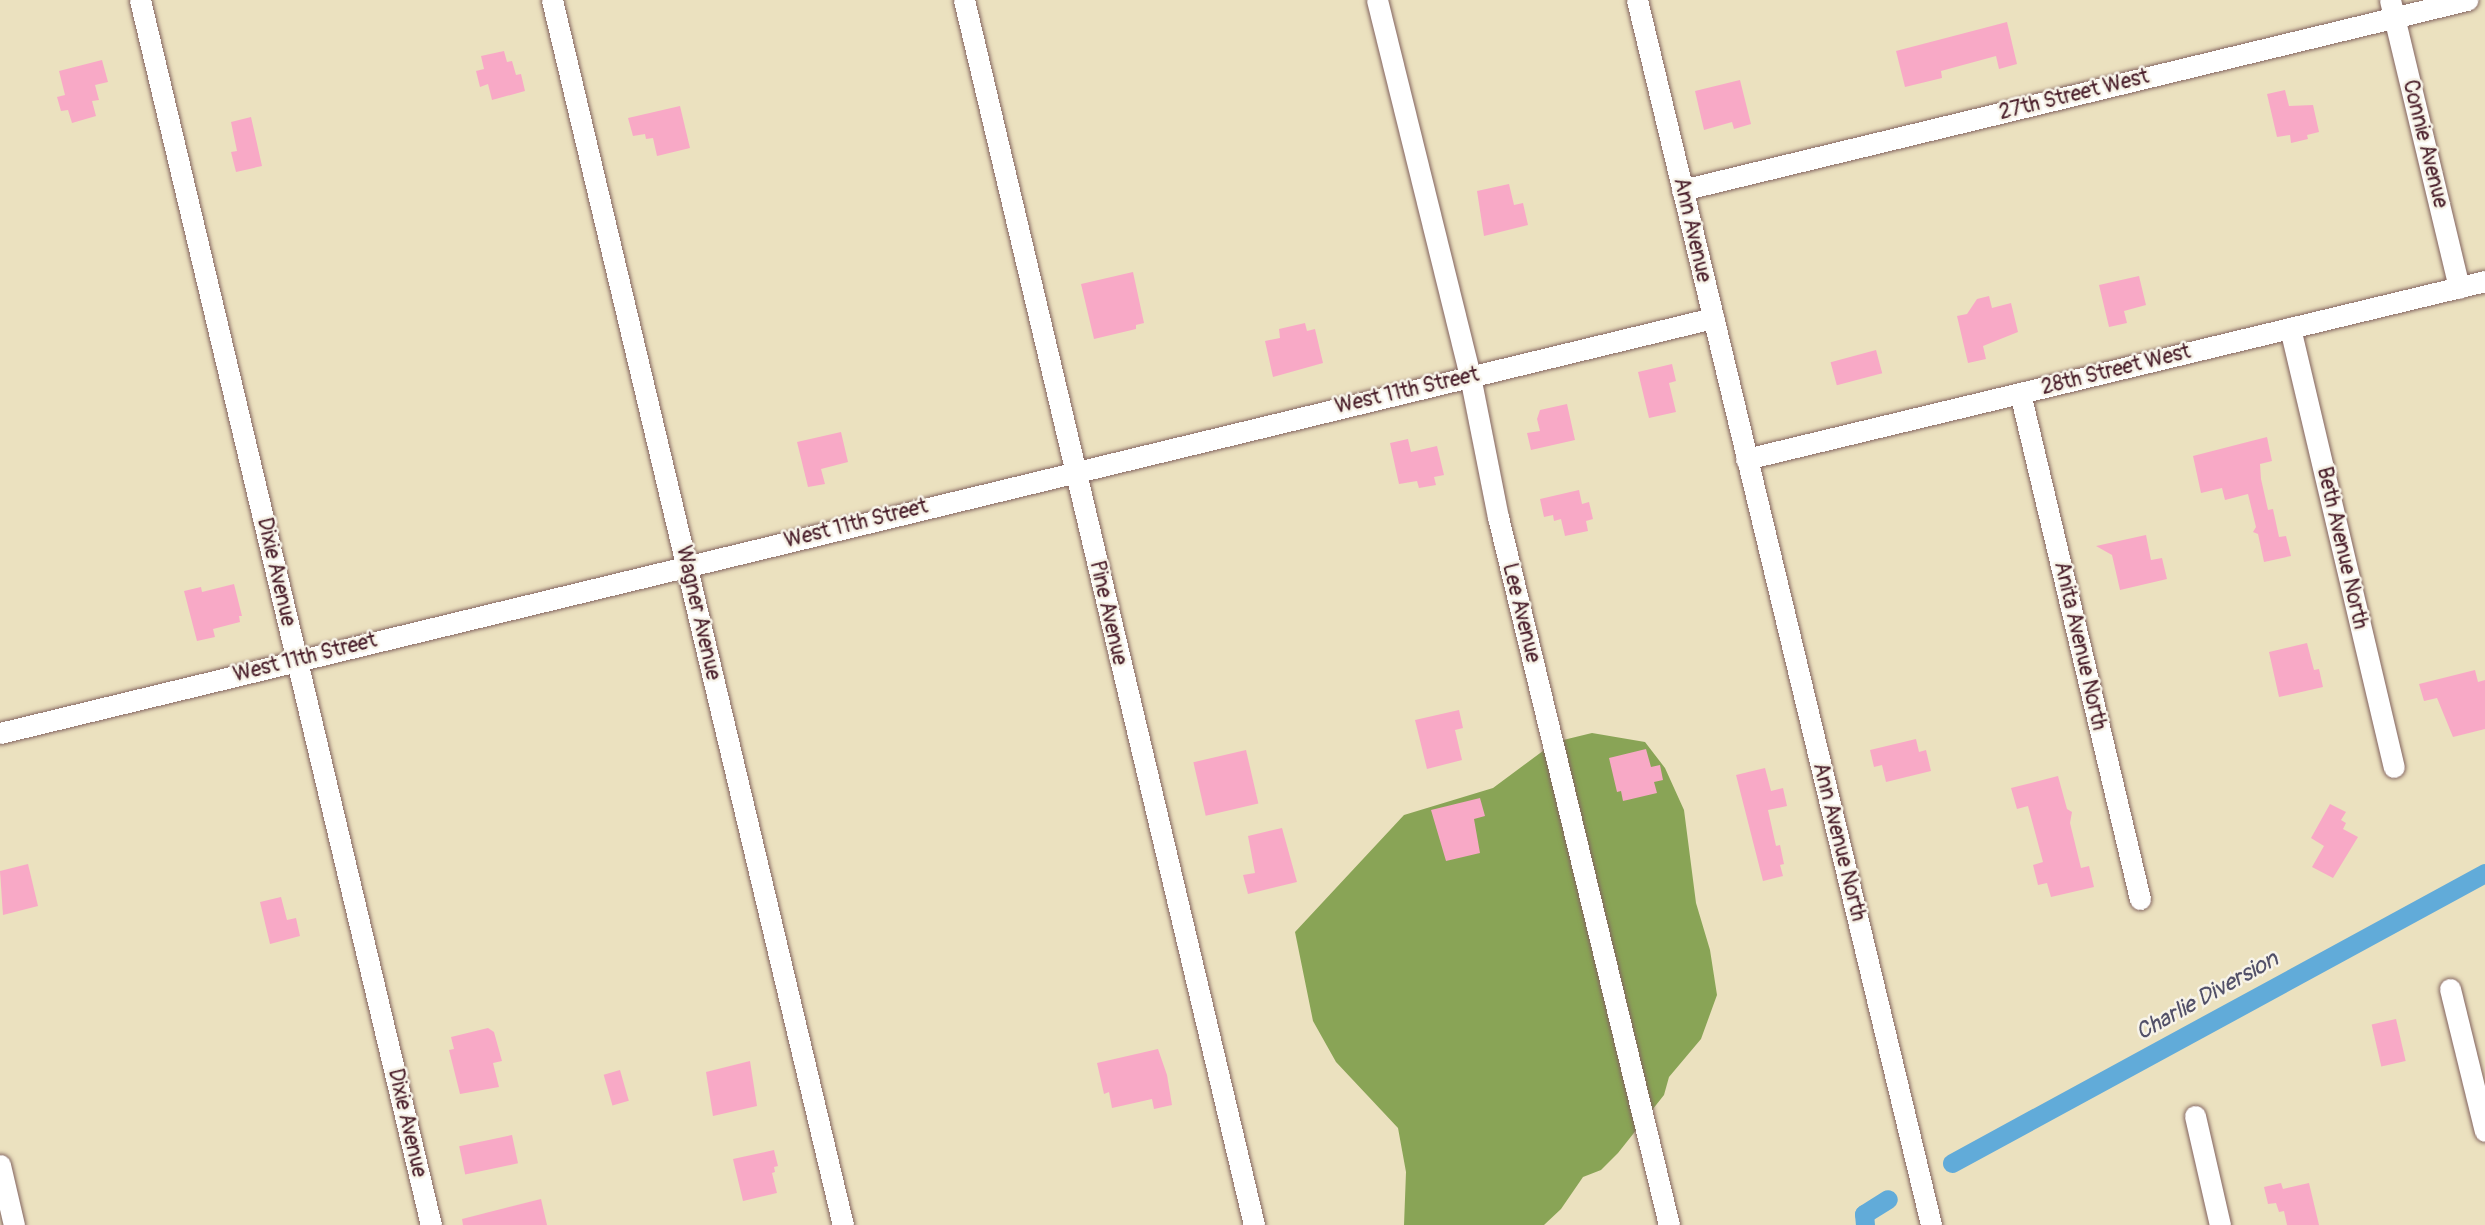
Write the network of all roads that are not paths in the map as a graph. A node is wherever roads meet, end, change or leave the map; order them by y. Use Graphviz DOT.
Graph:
graph roads {
  1 [pos="140,0"];
  2 [pos="552,0"];
  3 [pos="964,0"];
  4 [pos="1377,0"];
  5 [pos="1637,0"];
  6 [pos="2467,0"];
  7 [pos="2392,9"];
  8 [pos="1682,190"];
  9 [pos="2485,281"];
  10 [pos="2459,288"];
  11 [pos="1713,318"];
  12 [pos="2290,328"];
  13 [pos="1470,376"];
  14 [pos="2020,393"];
  15 [pos="1746,459"];
  16 [pos="1075,471"];
  17 [pos="687,565"];
  18 [pos="297,660"];
  19 [pos="0,733"];
  20 [pos="2394,767"];
  21 [pos="2140,899"];
  22 [pos="2450,989"];
  23 [pos="2195,1116"];
  24 [pos="2485,1131"];
  25 [pos="0,1166"];
  26 [pos="14,1225"];
  27 [pos="431,1225"];
  28 [pos="843,1225"];
  29 [pos="1254,1225"];
  30 [pos="1670,1225"];
  31 [pos="1931,1225"];
  32 [pos="2220,1225"];
  1 -- 18 [label="street, Dixie Avenue"];
  2 -- 17 [label="street, Wagner Avenue"];
  3 -- 16 [label="street, Pine Avenue"];
  4 -- 13 [label="street, Lee Avenue"];
  5 -- 8 [label="street, Ann Avenue"];
  6 -- 7 [label="street, 27th Street West"];
  7 -- 8 [label="street, 27th Street West"];
  7 -- 10 [label="street, Connie Avenue"];
  8 -- 11 [label="street, Ann Avenue"];
  9 -- 10 [label="street, 28th Street West"];
  10 -- 12 [label="street, 28th Street West"];
  11 -- 13 [label="street, West 11th Street"];
  11 -- 15 [label="street, Ann Avenue"];
  12 -- 14 [label="street, 28th Street West"];
  12 -- 20 [label="street, Beth Avenue North"];
  13 -- 16 [label="street, West 11th Street"];
  13 -- 30 [label="street, Lee Avenue"];
  14 -- 15 [label="street, 28th Street West"];
  14 -- 21 [label="street, Anita Avenue North"];
  15 -- 31 [label="street, Ann Avenue North"];
  16 -- 17 [label="street, West 11th Street"];
  16 -- 29 [label="street, Pine Avenue"];
  17 -- 18 [label="street, West 11th Street"];
  17 -- 28 [label="street, Wagner Avenue"];
  18 -- 19 [label="street, West 11th Street"];
  18 -- 27 [label="street, Dixie Avenue"];
  22 -- 24 [label="street"];
  23 -- 32 [label="street"];
  25 -- 26 [label="street"];
}
